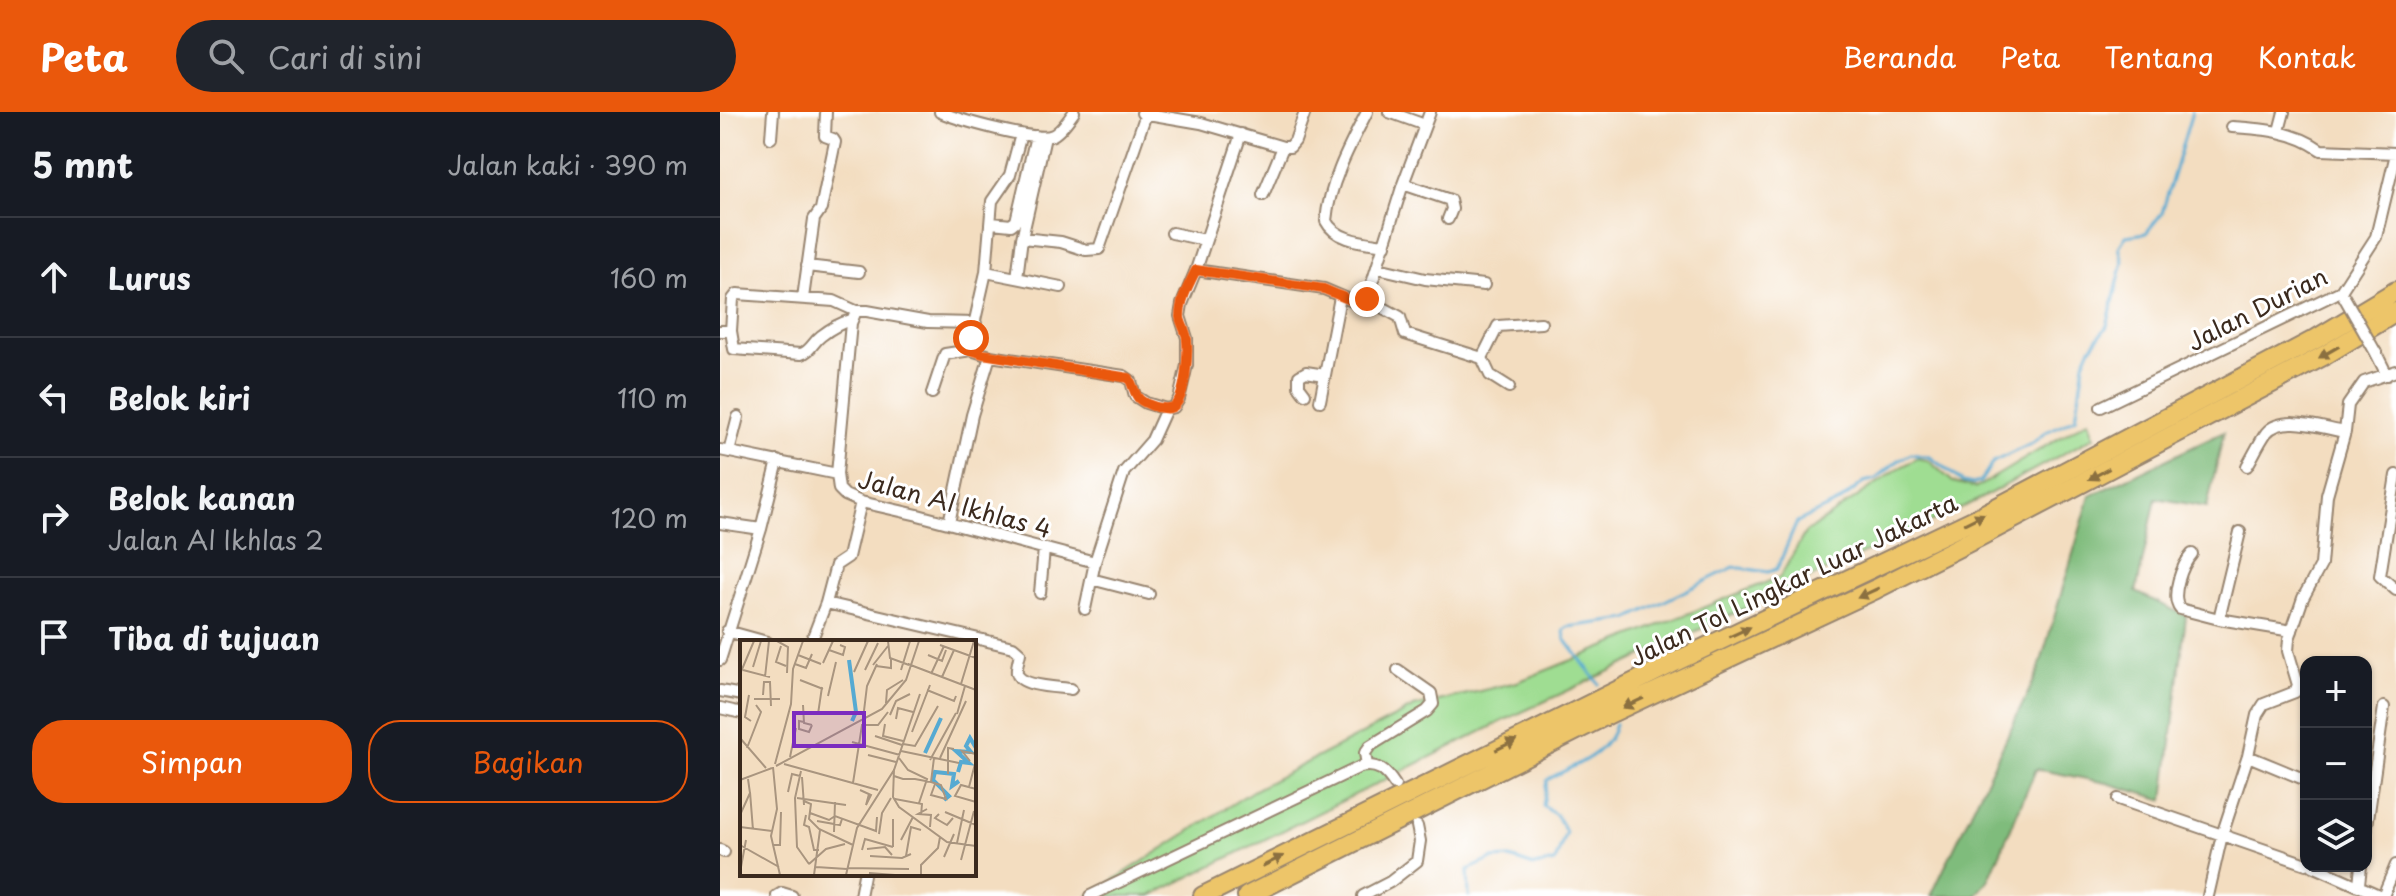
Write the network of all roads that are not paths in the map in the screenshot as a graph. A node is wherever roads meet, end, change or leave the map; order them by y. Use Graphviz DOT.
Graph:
graph roads {
  1 [pos="773,112"];
  2 [pos="826,112"];
  3 [pos="940,112"];
  4 [pos="1074,112"];
  5 [pos="1305,112"];
  6 [pos="1367,112"];
  7 [pos="1389,112"];
  8 [pos="1430,112"];
  9 [pos="2284,112"];
  10 [pos="1142,113"];
  11 [pos="1202,117"];
  12 [pos="1425,125"];
  13 [pos="2232,127"];
  14 [pos="2279,131"];
  15 [pos="1021,134"];
  16 [pos="1241,134"];
  17 [pos="1040,136"];
  18 [pos="771,138"];
  19 [pos="1283,147"];
  20 [pos="2396,154"];
  21 [pos="1403,184"];
  22 [pos="1263,195"];
  23 [pos="1448,219"];
  24 [pos="992,223"];
  25 [pos="1172,233"];
  26 [pos="1027,239"];
  27 [pos="1205,240"];
  28 [pos="1385,245"];
  29 [pos="807,266"];
  30 [pos="1378,268"];
  31 [pos="1196,270"];
  32 [pos="859,272"];
  33 [pos="986,272"];
  34 [pos="1017,278"];
  35 [pos="1484,285"];
  36 [pos="1061,287"];
  37 [pos="2396,291"];
  38 [pos="2342,293"];
  39 [pos="1340,297"];
  40 [pos="803,298"];
  41 [pos="1367,299"];
  42 [pos="2396,312"];
  43 [pos="853,316"];
  44 [pos="976,323"];
  45 [pos="1541,323"];
  46 [pos="726,331"];
  47 [pos="971,350"];
  48 [pos="990,356"];
  49 [pos="1482,358"];
  50 [pos="2392,373"];
  51 [pos="1325,375"];
  52 [pos="1509,387"];
  53 [pos="932,393"];
  54 [pos="1305,394"];
  55 [pos="1320,401"];
  56 [pos="2101,407"];
  57 [pos="1166,409"];
  58 [pos="738,417"];
  59 [pos="2345,432"];
  60 [pos="725,451"];
  61 [pos="778,461"];
  62 [pos="2247,466"];
  63 [pos="837,474"];
  64 [pos="2396,475"];
  65 [pos="861,502"];
  66 [pos="2393,516"];
  67 [pos="720,523"];
  68 [pos="949,523"];
  69 [pos="761,529"];
  70 [pos="2240,532"];
  71 [pos="1044,549"];
  72 [pos="2192,554"];
  73 [pos="1095,562"];
  74 [pos="1091,579"];
  75 [pos="2396,590"];
  76 [pos="1040,593"];
  77 [pos="1149,594"];
  78 [pos="826,603"];
  79 [pos="1085,609"];
  80 [pos="2219,619"];
  81 [pos="727,631"];
  82 [pos="2292,631"];
  83 [pos="759,640"];
  84 [pos="812,640"];
  85 [pos="720,660"];
  86 [pos="1398,670"];
  87 [pos="1071,689"];
  88 [pos="720,691"];
  89 [pos="740,695"];
  90 [pos="2384,707"];
  91 [pos="720,708"];
  92 [pos="740,713"];
  93 [pos="2248,756"];
  94 [pos="1367,765"];
  95 [pos="2300,778"];
  96 [pos="1395,785"];
  97 [pos="2118,799"];
  98 [pos="2368,800"];
  99 [pos="1417,826"];
  100 [pos="2222,835"];
  101 [pos="2300,862"];
  102 [pos="2396,865"];
  103 [pos="2328,872"];
  104 [pos="2360,872"];
  105 [pos="864,876"];
  106 [pos="2359,884"];
  107 [pos="777,896"];
  108 [pos="792,896"];
  109 [pos="860,896"];
  110 [pos="1090,896"];
  111 [pos="1203,896"];
  112 [pos="1247,896"];
  113 [pos="1363,896"];
  114 [pos="2208,896"];
  115 [pos="2382,896"];
  1 -- 18 [label="street"];
  2 -- 29 [label="street"];
  3 -- 15 [label="street"];
  4 -- 17 [label="street"];
  5 -- 19 [label="street"];
  6 -- 28 [label="street"];
  7 -- 12 [label="street"];
  8 -- 12 [label="street"];
  9 -- 14 [label="street"];
  10 -- 11 [label="street"];
  10 -- 26 [label="street"];
  11 -- 16 [label="street"];
  12 -- 21 [label="street"];
  13 -- 14 [label="street"];
  14 -- 20 [label="street"];
  15 -- 17 [label="street"];
  15 -- 24 [label="street"];
  16 -- 19 [label="street"];
  16 -- 27 [label="street"];
  17 -- 24 [label="street"];
  17 -- 26 [label="street"];
  19 -- 22 [label="street"];
  20 -- 38 [label="street, Jalan Durian"];
  21 -- 23 [label="street"];
  21 -- 28 [label="street"];
  24 -- 33 [label="street"];
  25 -- 27 [label="street"];
  26 -- 34 [label="street"];
  27 -- 31 [label="street"];
  28 -- 30 [label="street"];
  29 -- 32 [label="street"];
  29 -- 40 [label="street"];
  30 -- 35 [label="street"];
  30 -- 41 [label="street"];
  31 -- 39 [label="street"];
  31 -- 57 [label="street"];
  33 -- 34 [label="street"];
  33 -- 44 [label="street"];
  34 -- 36 [label="street"];
  111 -- 37 [label="highway, Jalan Tol Lingkar Luar Jakarta, one-way"];
  38 -- 50 [label="street, bridge"];
  38 -- 56 [label="street, Jalan Durian"];
  39 -- 41 [label="street"];
  39 -- 51 [label="street"];
  40 -- 43 [label="street"];
  40 -- 46 [label="street"];
  41 -- 49 [label="street"];
  42 -- 112 [label="highway, Jalan Tol Lingkar Luar Jakarta, one-way"];
  43 -- 44 [label="street"];
  43 -- 46 [label="street"];
  43 -- 63 [label="street, Jalan Al Ikhlas 4"];
  44 -- 47 [label="street"];
  45 -- 49 [label="street"];
  47 -- 48 [label="street"];
  47 -- 53 [label="street"];
  48 -- 57 [label="street"];
  48 -- 68 [label="street"];
  49 -- 52 [label="street"];
  50 -- 59 [label="street"];
  51 -- 54 [label="street"];
  51 -- 55 [label="street"];
  57 -- 73 [label="street"];
  58 -- 60 [label="street"];
  59 -- 62 [label="street"];
  59 -- 82 [label="street"];
  60 -- 61 [label="street"];
  61 -- 63 [label="street"];
  61 -- 69 [label="street"];
  63 -- 65 [label="street, Jalan Al Ikhlas 4"];
  64 -- 66 [label="street"];
  65 -- 68 [label="street, Jalan Al Ikhlas 4"];
  65 -- 78 [label="street"];
  66 -- 75 [label="street"];
  67 -- 69 [label="street"];
  68 -- 71 [label="street, Jalan Al Ikhlas 4"];
  69 -- 81 [label="street"];
  70 -- 80 [label="street"];
  71 -- 73 [label="street, Jalan Al Ikhlas 4"];
  71 -- 76 [label="street"];
  72 -- 80 [label="street"];
  73 -- 74 [label="street"];
  74 -- 77 [label="street"];
  74 -- 79 [label="street"];
  78 -- 84 [label="street"];
  78 -- 87 [label="street"];
  80 -- 82 [label="street"];
  81 -- 83 [label="street"];
  81 -- 85 [label="street"];
  82 -- 93 [label="street"];
  86 -- 94 [label="street"];
  88 -- 89 [label="street"];
  90 -- 98 [label="street"];
  91 -- 92 [label="street"];
  93 -- 95 [label="street"];
  93 -- 100 [label="street"];
  94 -- 96 [label="street"];
  94 -- 110 [label="street"];
  97 -- 100 [label="street"];
  99 -- 113 [label="street"];
  100 -- 101 [label="street"];
  100 -- 114 [label="street"];
  102 -- 115 [label="street"];
  103 -- 106 [label="street"];
  104 -- 106 [label="street"];
  105 -- 109 [label="street"];
  106 -- 115 [label="street"];
  107 -- 108 [label="street"];
}
